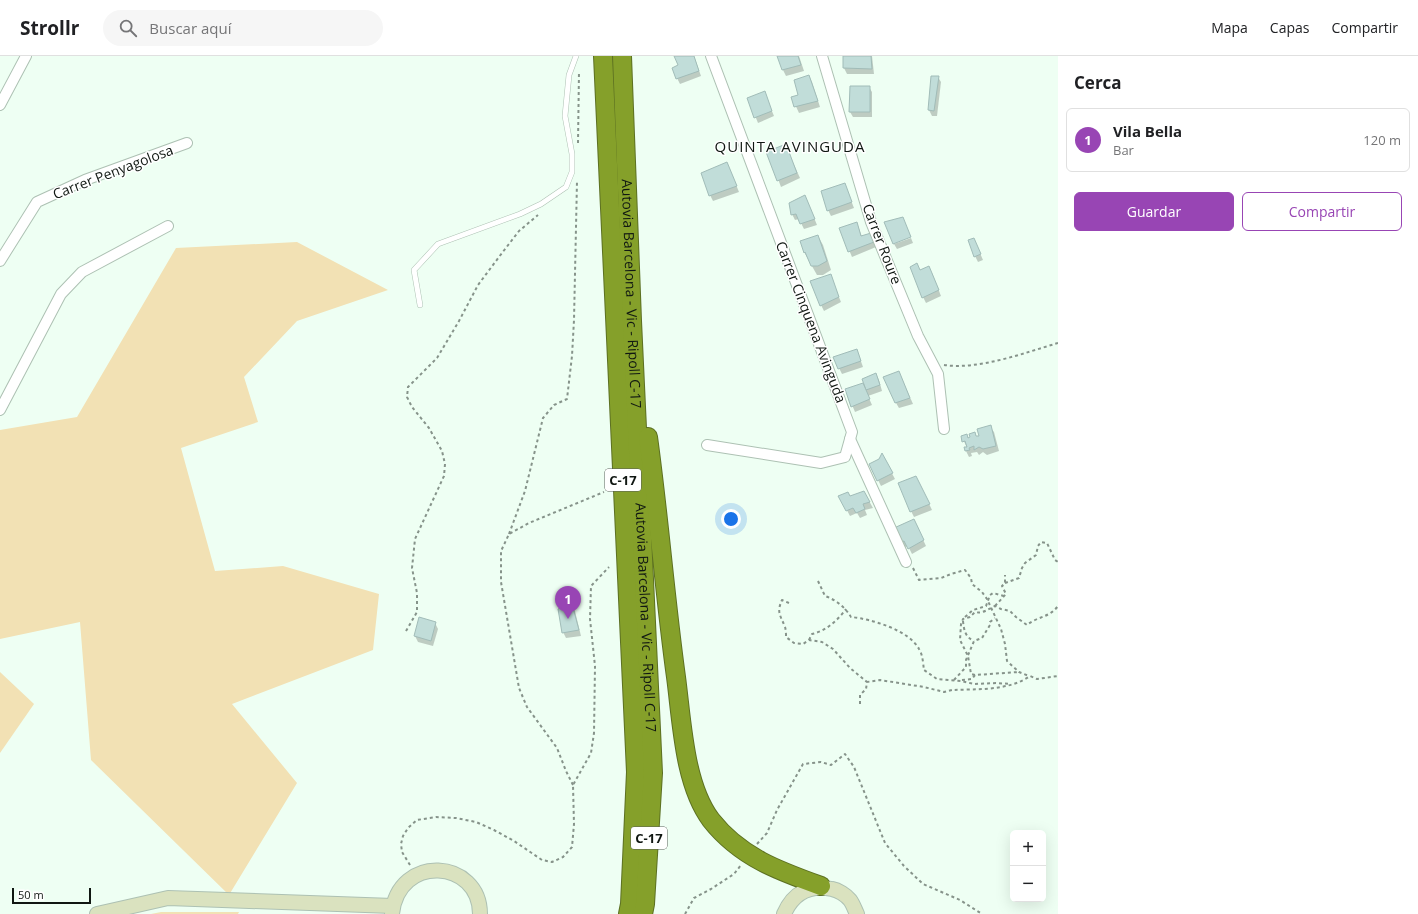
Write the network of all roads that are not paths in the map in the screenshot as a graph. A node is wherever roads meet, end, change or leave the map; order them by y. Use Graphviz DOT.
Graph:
graph roads {
  1 [pos="26,56"];
  2 [pos="576,56"];
  3 [pos="603,56"];
  4 [pos="622,56"];
  5 [pos="711,56"];
  6 [pos="822,56"];
  7 [pos="0,105"];
  8 [pos="186,143"];
  9 [pos="168,226"];
  10 [pos="0,261"];
  11 [pos="420,305"];
  12 [pos="632,321"];
  13 [pos="0,410"];
  14 [pos="944,429"];
  15 [pos="850,439"];
  16 [pos="707,445"];
  17 [pos="906,562"];
  18 [pos="821,886"];
  19 [pos="636,909"];
  20 [pos="392,910"];
  21 [pos="97,914"];
  22 [pos="480,914"];
  23 [pos="784,914"];
  24 [pos="857,914"];
  1 -- 7 [label="street"];
  2 -- 11 [label="lane"];
  3 -- 19 [label="highway, Autovia Barcelona - Vic - Ripoll C-17 / C-17"];
  4 -- 12 [label="highway, Autovia Barcelona - Vic - Ripoll C-17 / C-17"];
  5 -- 15 [label="street, Carrer Cinquena Avinguda"];
  6 -- 14 [label="street, Carrer Roure"];
  8 -- 10 [label="street, Carrer Penyagolosa"];
  9 -- 13 [label="street"];
  12 -- 18 [label="highway"];
  12 -- 19 [label="highway, Autovia Barcelona - Vic - Ripoll C-17 / C-17"];
  15 -- 16 [label="street, Carrer Cinquena Avinguda"];
  15 -- 17 [label="street"];
  18 -- 23 [label="street"];
  18 -- 24 [label="street"];
  20 -- 21 [label="street"];
  20 -- 22 [label="street"];
}
